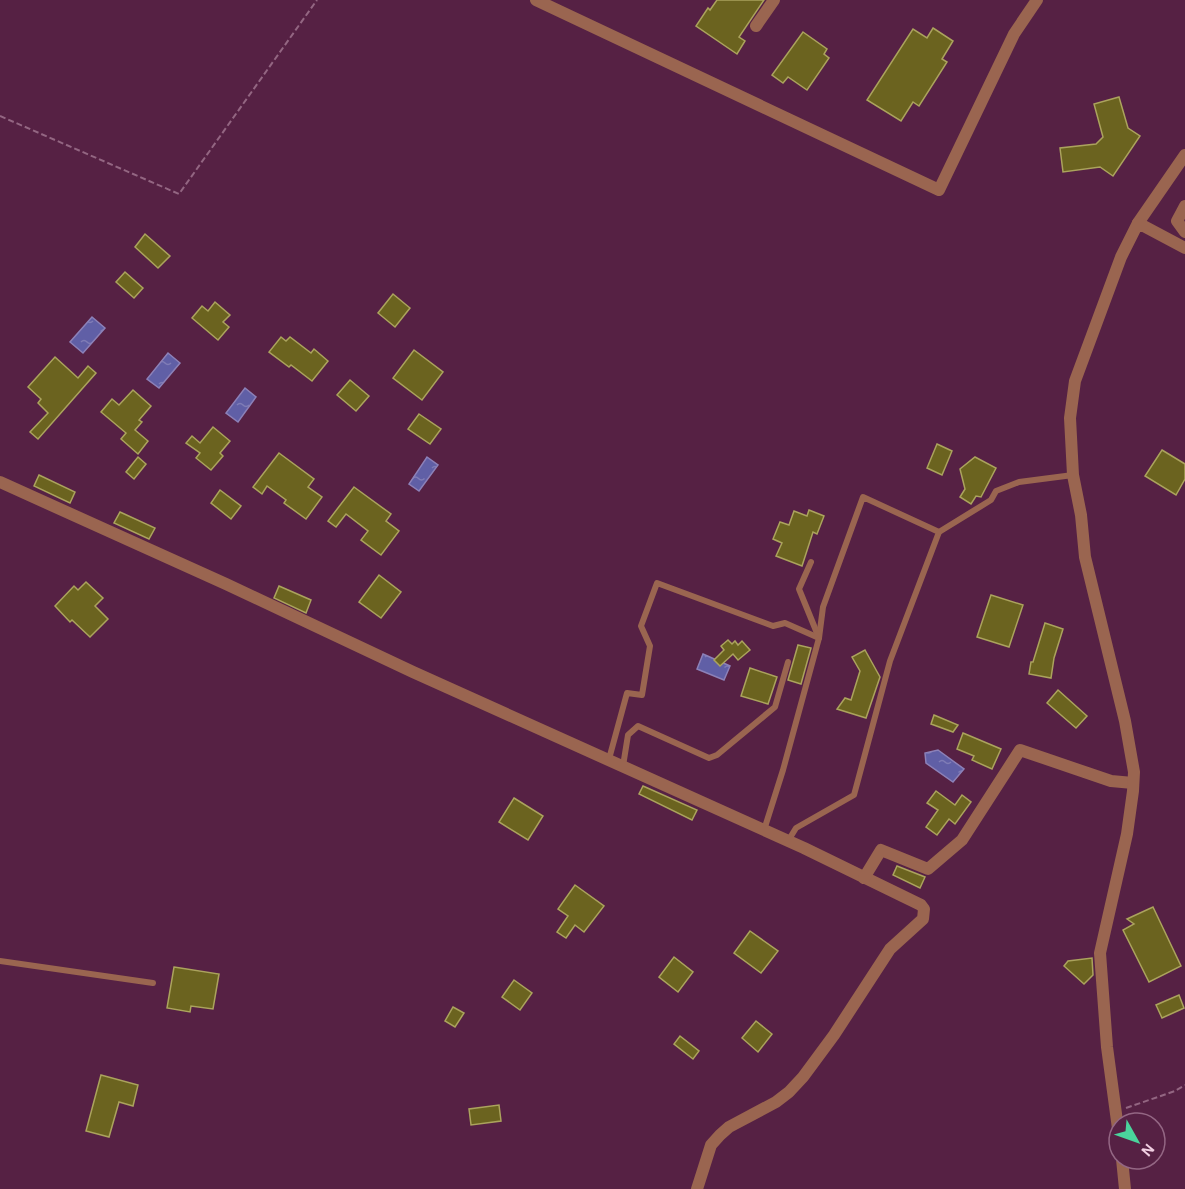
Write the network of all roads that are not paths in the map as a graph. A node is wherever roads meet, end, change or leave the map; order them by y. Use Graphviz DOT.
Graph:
graph roads {
  1 [pos="537,0"];
  2 [pos="774,0"];
  3 [pos="1037,0"];
  4 [pos="756,26"];
  5 [pos="1185,155"];
  6 [pos="1185,206"];
  7 [pos="1138,223"];
  8 [pos="1185,232"];
  9 [pos="1185,248"];
  10 [pos="1073,475"];
  11 [pos="0,482"];
  12 [pos="939,532"];
  13 [pos="811,562"];
  14 [pos="819,638"];
  15 [pos="789,662"];
  16 [pos="609,759"];
  17 [pos="623,766"];
  18 [pos="1133,783"];
  19 [pos="764,830"];
  20 [pos="788,841"];
  21 [pos="864,878"];
  22 [pos="0,961"];
  23 [pos="153,983"];
  24 [pos="1115,1111"];
  25 [pos="1123,1171"];
  26 [pos="697,1189"];
  27 [pos="1125,1189"];
  1 -- 3 [label="street"];
  2 -- 4 [label="street"];
  5 -- 7 [label="street"];
  6 -- 8 [label="street"];
  7 -- 9 [label="street"];
  7 -- 10 [label="street"];
  10 -- 12 [label="lane"];
  10 -- 18 [label="street"];
  11 -- 16 [label="street"];
  12 -- 14 [label="lane"];
  12 -- 20 [label="lane"];
  13 -- 14 [label="lane"];
  14 -- 16 [label="lane"];
  14 -- 19 [label="lane"];
  15 -- 17 [label="lane"];
  16 -- 17 [label="street"];
  17 -- 19 [label="street"];
  18 -- 21 [label="street"];
  18 -- 24 [label="street"];
  19 -- 20 [label="street"];
  20 -- 21 [label="street"];
  21 -- 26 [label="street"];
  22 -- 23 [label="lane"];
  25 -- 27 [label="street"];
}
